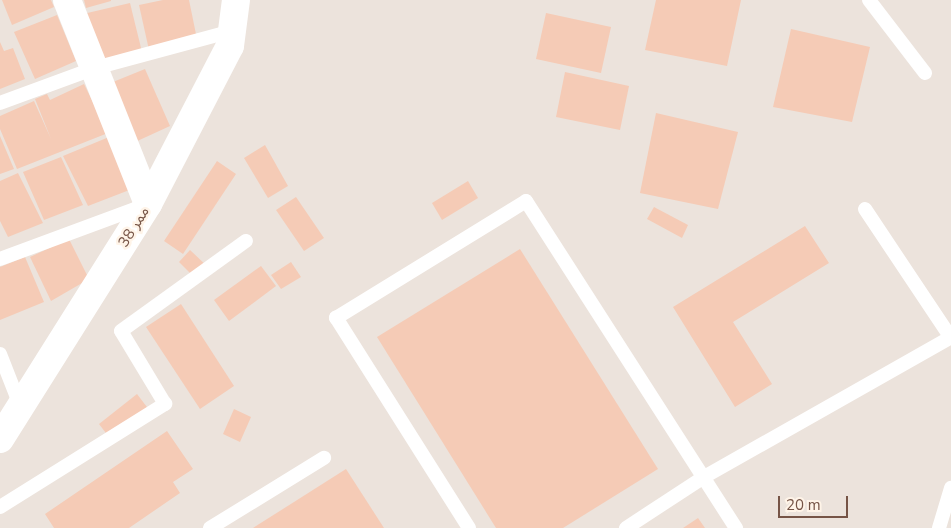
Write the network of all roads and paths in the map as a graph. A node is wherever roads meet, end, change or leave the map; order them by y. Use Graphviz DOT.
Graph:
graph roads {
  1 [pos="68,0"];
  2 [pos="236,0"];
  3 [pos="869,0"];
  4 [pos="232,31"];
  5 [pos="95,68"];
  6 [pos="925,73"];
  7 [pos="0,103"];
  8 [pos="148,204"];
  9 [pos="865,209"];
  10 [pos="246,242"];
  11 [pos="0,258"];
  12 [pos="951,337"];
  13 [pos="0,354"];
  14 [pos="20,405"];
  15 [pos="0,439"];
  16 [pos="324,458"];
  17 [pos="704,477"];
  18 [pos="951,488"];
  19 [pos="0,507"];
  20 [pos="210,528"];
  21 [pos="470,528"];
  22 [pos="626,528"];
  23 [pos="736,528"];
  24 [pos="938,528"];
  1 -- 5 [label="street"];
  2 -- 4 [label="street, ممر 38"];
  3 -- 6 [label="lane"];
  4 -- 5 [label="lane"];
  4 -- 8 [label="street, ممر 38"];
  5 -- 7 [label="lane"];
  5 -- 8 [label="street"];
  8 -- 11 [label="lane"];
  8 -- 14 [label="street, ممر 38"];
  9 -- 12 [label="lane"];
  10 -- 19 [label="lane"];
  12 -- 17 [label="lane"];
  13 -- 14 [label="lane"];
  14 -- 15 [label="street, ممر 38"];
  16 -- 20 [label="lane"];
  17 -- 21 [label="lane"];
  17 -- 22 [label="lane"];
  17 -- 23 [label="lane"];
  18 -- 24 [label="lane"];
}
